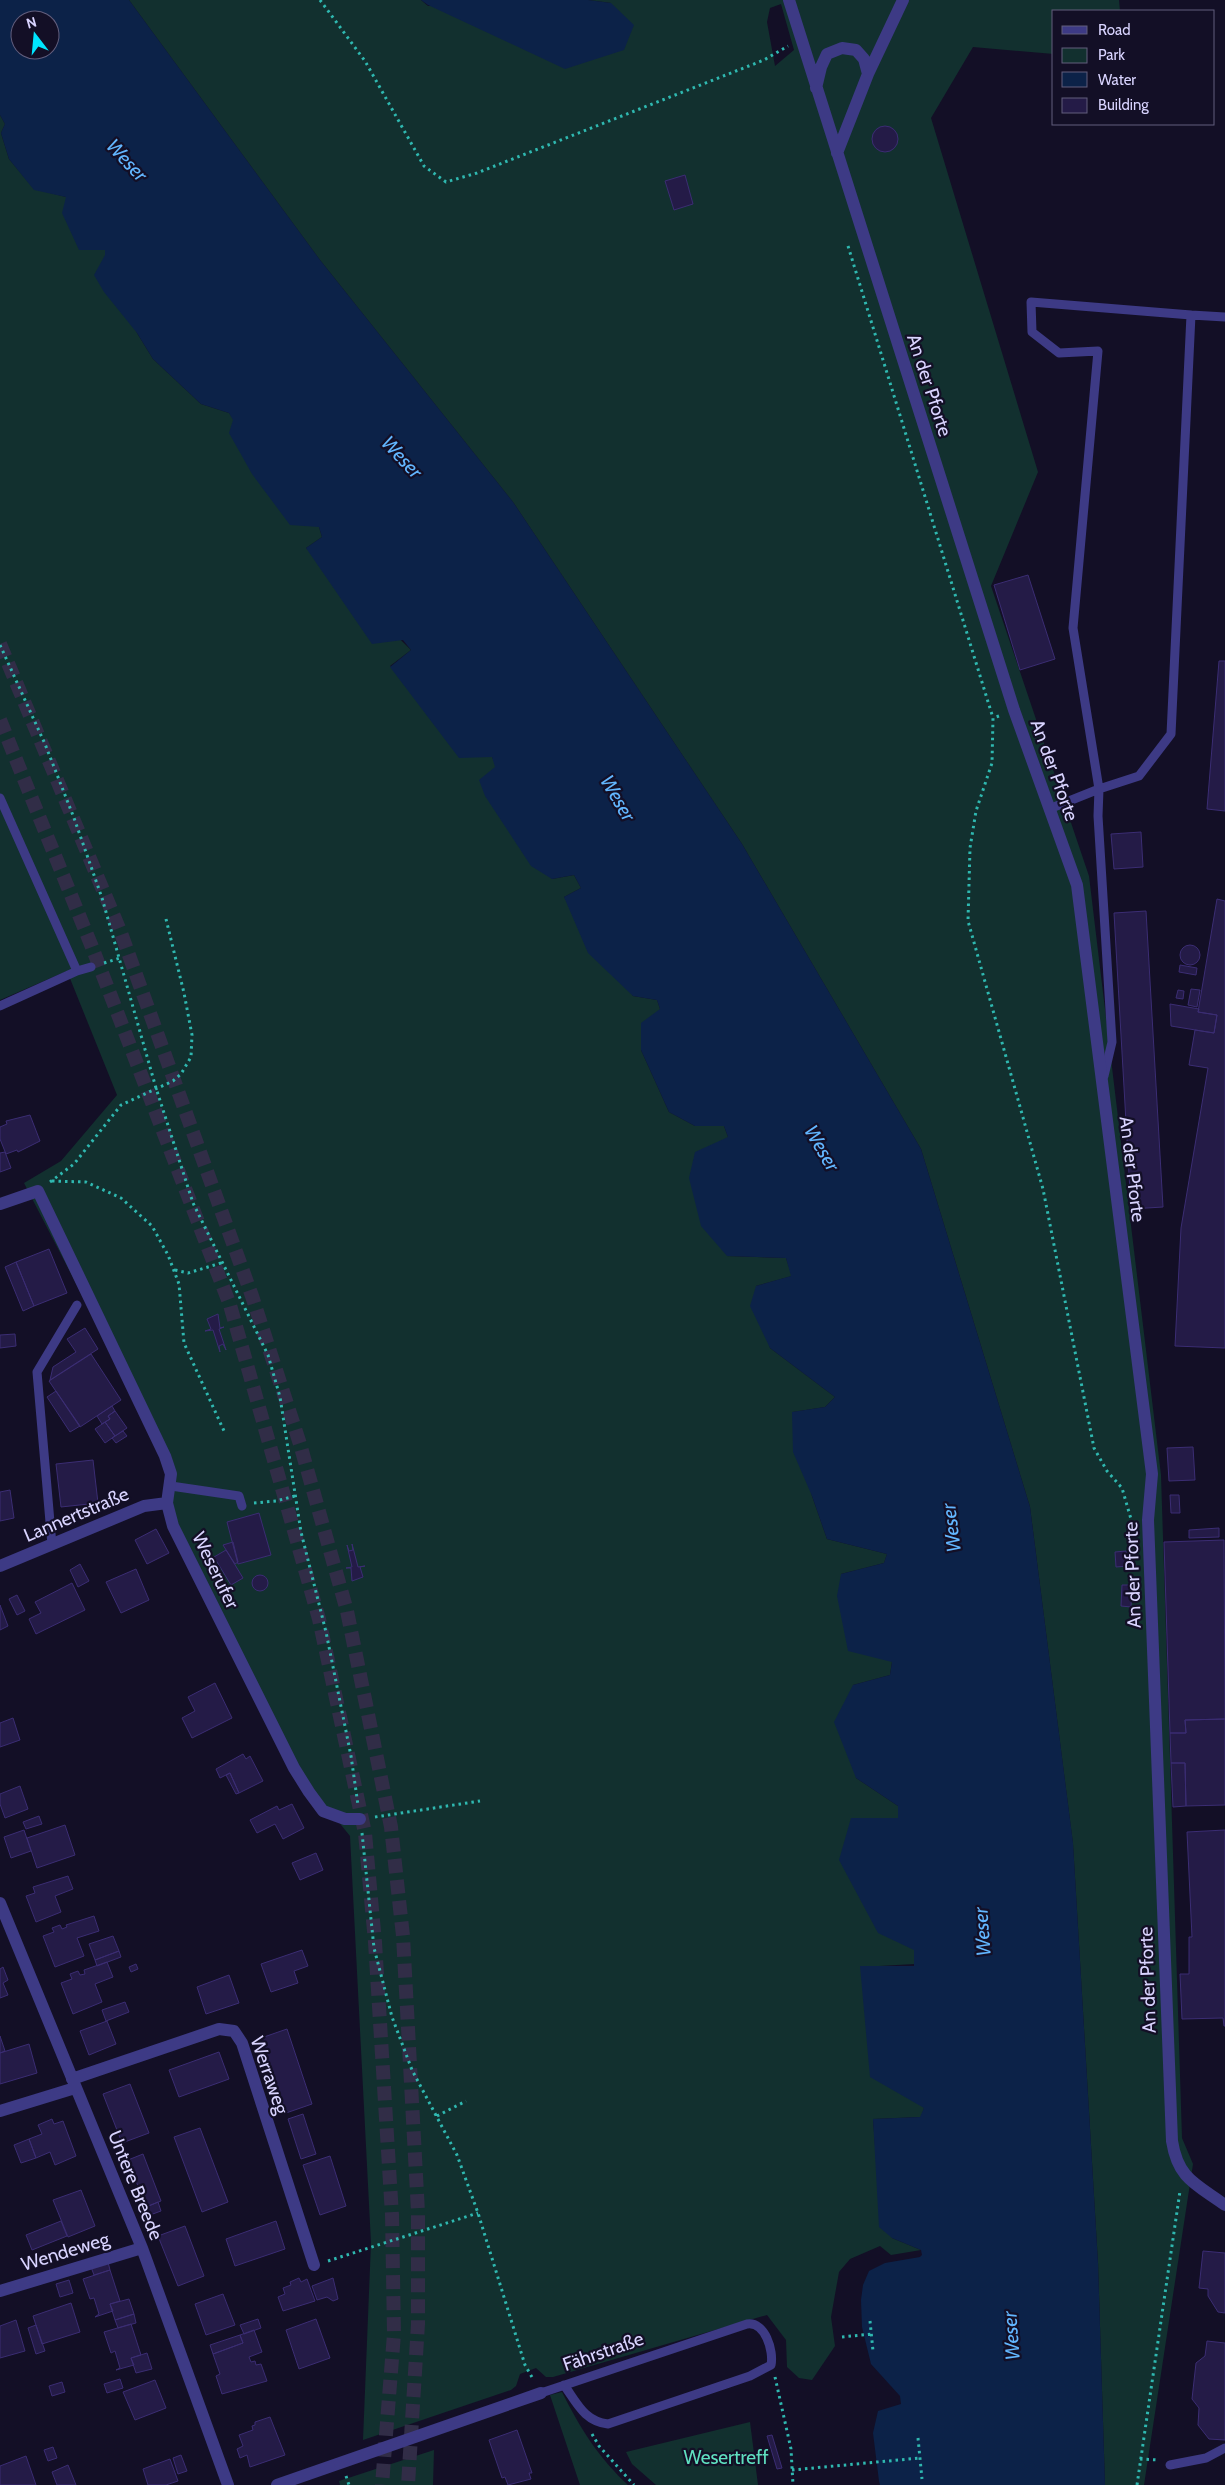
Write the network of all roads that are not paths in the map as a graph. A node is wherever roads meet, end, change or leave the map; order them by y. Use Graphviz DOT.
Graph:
graph roads {
  1 [pos="789,0"];
  2 [pos="903,0"];
  3 [pos="868,74"];
  4 [pos="816,88"];
  5 [pos="837,153"];
  6 [pos="1191,315"];
  7 [pos="1225,317"];
  8 [pos="1099,789"];
  9 [pos="0,798"];
  10 [pos="1050,809"];
  11 [pos="92,967"];
  12 [pos="77,971"];
  13 [pos="0,1006"];
  14 [pos="1103,1081"];
  15 [pos="0,1204"];
  16 [pos="77,1305"];
  17 [pos="171,1486"];
  18 [pos="167,1503"];
  19 [pos="242,1505"];
  20 [pos="52,1545"];
  21 [pos="0,1566"];
  22 [pos="360,1819"];
  23 [pos="0,1903"];
  24 [pos="74,2084"];
  25 [pos="0,2112"];
  26 [pos="1225,2205"];
  27 [pos="142,2248"];
  28 [pos="314,2265"];
  29 [pos="0,2291"];
  30 [pos="564,2385"];
  31 [pos="540,2393"];
  32 [pos="1225,2448"];
  33 [pos="1170,2465"];
  34 [pos="228,2485"];
  35 [pos="277,2485"];
  1 -- 4 [label="street, An der Pforte"];
  2 -- 3 [label="street"];
  3 -- 4 [label="street"];
  3 -- 5 [label="street"];
  4 -- 5 [label="street, An der Pforte"];
  5 -- 10 [label="street, An der Pforte"];
  6 -- 7 [label="lane"];
  6 -- 8 [label="lane"];
  6 -- 8 [label="lane"];
  8 -- 10 [label="lane"];
  8 -- 14 [label="lane"];
  9 -- 12 [label="lane"];
  10 -- 14 [label="street, An der Pforte"];
  11 -- 12 [label="lane"];
  12 -- 13 [label="lane"];
  14 -- 26 [label="street, An der Pforte"];
  15 -- 17 [label="street"];
  16 -- 20 [label="lane"];
  17 -- 18 [label="street"];
  17 -- 19 [label="lane"];
  18 -- 20 [label="street, Lannertstraße"];
  18 -- 22 [label="street, Weserufer"];
  20 -- 21 [label="street, Lannertstraße"];
  23 -- 24 [label="street, Untere Breede"];
  24 -- 25 [label="street"];
  24 -- 27 [label="street, Untere Breede"];
  24 -- 28 [label="street, Werraweg"];
  27 -- 29 [label="street, Wendeweg"];
  27 -- 34 [label="street, Untere Breede"];
  30 -- 30 [label="lane, Fährstraße"];
  30 -- 31 [label="lane, Fährstraße"];
  31 -- 35 [label="street, Fährstraße"];
  32 -- 33 [label="lane"];
}
